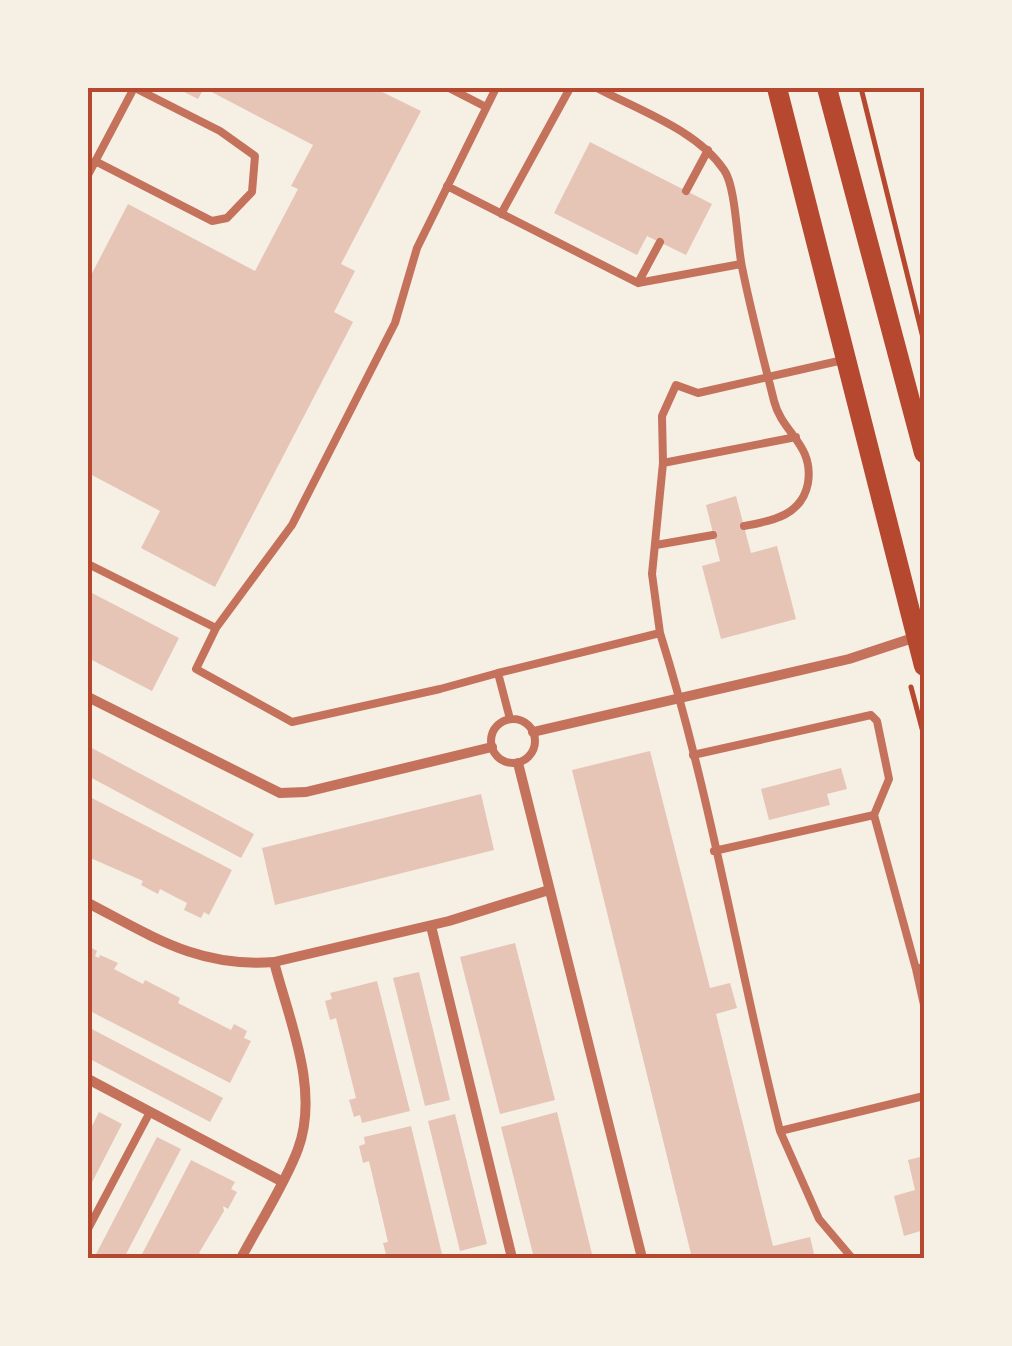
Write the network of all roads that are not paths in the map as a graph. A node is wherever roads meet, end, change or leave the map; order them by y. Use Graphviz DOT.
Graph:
graph roads {
  1 [pos="134,88"];
  2 [pos="449,88"];
  3 [pos="496,88"];
  4 [pos="570,88"];
  5 [pos="597,88"];
  6 [pos="777,88"];
  7 [pos="826,88"];
  8 [pos="486,107"];
  9 [pos="708,150"];
  10 [pos="95,161"];
  11 [pos="88,175"];
  12 [pos="447,186"];
  13 [pos="686,192"];
  14 [pos="500,214"];
  15 [pos="660,242"];
  16 [pos="741,264"];
  17 [pos="638,283"];
  18 [pos="846,360"];
  19 [pos="768,376"];
  20 [pos="797,436"];
  21 [pos="924,453"];
  22 [pos="663,463"];
  23 [pos="744,526"];
  24 [pos="713,535"];
  25 [pos="656,544"];
  26 [pos="88,564"];
  27 [pos="216,628"];
  28 [pos="660,632"];
  29 [pos="921,635"];
  30 [pos="924,666"];
  31 [pos="498,673"];
  32 [pos="88,696"];
  33 [pos="681,698"];
  34 [pos="510,719"];
  35 [pos="533,732"];
  36 [pos="492,748"];
  37 [pos="693,754"];
  38 [pos="518,763"];
  39 [pos="874,815"];
  40 [pos="714,851"];
  41 [pos="549,890"];
  42 [pos="88,903"];
  43 [pos="431,926"];
  44 [pos="274,962"];
  45 [pos="920,968"];
  46 [pos="924,1005"];
  47 [pos="88,1080"];
  48 [pos="924,1096"];
  49 [pos="150,1112"];
  50 [pos="780,1131"];
  51 [pos="281,1181"];
  52 [pos="88,1229"];
  53 [pos="241,1258"];
  54 [pos="512,1258"];
  55 [pos="642,1258"];
  56 [pos="852,1258"];
  1 -- 10 [label="lane"];
  1 -- 10 [label="lane"];
  2 -- 8 [label="lane"];
  3 -- 8 [label="lane"];
  4 -- 14 [label="lane"];
  5 -- 9 [label="lane"];
  6 -- 18 [label="main road"];
  7 -- 21 [label="main road"];
  8 -- 12 [label="lane"];
  9 -- 13 [label="lane"];
  9 -- 16 [label="lane"];
  10 -- 11 [label="lane"];
  12 -- 14 [label="lane"];
  12 -- 27 [label="lane"];
  14 -- 17 [label="lane"];
  15 -- 17 [label="lane"];
  16 -- 17 [label="lane"];
  16 -- 19 [label="lane"];
  18 -- 19 [label="lane"];
  18 -- 29 [label="main road"];
  19 -- 20 [label="lane"];
  19 -- 22 [label="lane"];
  20 -- 22 [label="lane"];
  20 -- 23 [label="lane"];
  22 -- 25 [label="lane"];
  24 -- 25 [label="lane"];
  25 -- 28 [label="lane"];
  26 -- 27 [label="lane"];
  27 -- 31 [label="lane"];
  28 -- 31 [label="lane"];
  28 -- 33 [label="lane"];
  29 -- 30 [label="main road"];
  29 -- 33 [label="street"];
  31 -- 34 [label="lane"];
  32 -- 36 [label="street"];
  33 -- 35 [label="street"];
  33 -- 37 [label="lane"];
  34 -- 35 [label="lane"];
  34 -- 36 [label="lane"];
  35 -- 38 [label="lane"];
  36 -- 38 [label="lane"];
  37 -- 39 [label="lane"];
  37 -- 40 [label="lane"];
  38 -- 41 [label="street"];
  39 -- 40 [label="lane"];
  39 -- 45 [label="lane"];
  40 -- 50 [label="lane"];
  41 -- 43 [label="street"];
  41 -- 55 [label="street"];
  42 -- 44 [label="street"];
  43 -- 44 [label="street"];
  43 -- 54 [label="street"];
  44 -- 51 [label="street"];
  45 -- 46 [label="lane"];
  47 -- 49 [label="street"];
  48 -- 50 [label="lane"];
  49 -- 51 [label="street"];
  49 -- 52 [label="lane"];
  50 -- 56 [label="lane"];
  51 -- 53 [label="street"];
}
